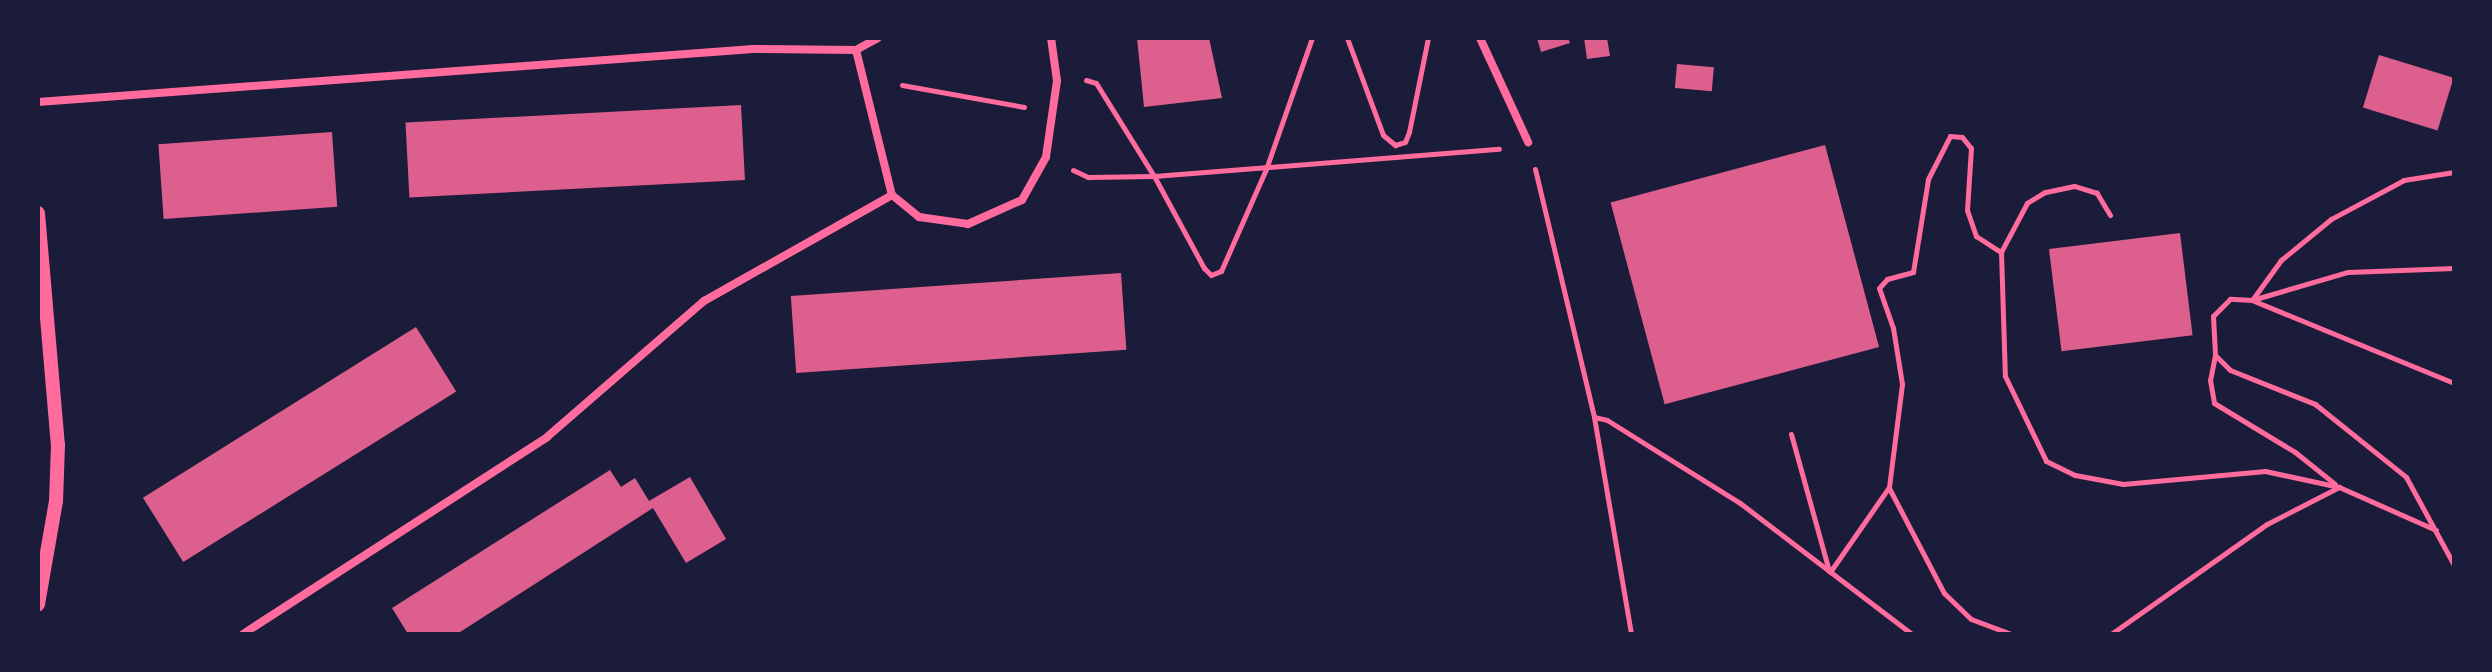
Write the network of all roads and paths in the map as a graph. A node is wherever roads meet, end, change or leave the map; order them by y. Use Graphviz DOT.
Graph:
graph roads {
  1 [pos="878,38"];
  2 [pos="1051,38"];
  3 [pos="1312,38"];
  4 [pos="1347,38"];
  5 [pos="1428,38"];
  6 [pos="1480,38"];
  7 [pos="856,50"];
  8 [pos="1057,81"];
  9 [pos="902,85"];
  10 [pos="38,102"];
  11 [pos="1025,107"];
  12 [pos="1528,142"];
  13 [pos="1395,145"];
  14 [pos="1497,150"];
  15 [pos="1046,157"];
  16 [pos="1395,159"];
  17 [pos="1266,169"];
  18 [pos="2454,172"];
  19 [pos="1154,176"];
  20 [pos="892,195"];
  21 [pos="38,213"];
  22 [pos="2110,215"];
  23 [pos="2001,252"];
  24 [pos="2454,268"];
  25 [pos="2252,300"];
  26 [pos="2215,355"];
  27 [pos="2454,383"];
  28 [pos="1594,417"];
  29 [pos="1791,434"];
  30 [pos="1889,487"];
  31 [pos="2339,487"];
  32 [pos="2437,531"];
  33 [pos="2454,565"];
  34 [pos="1830,572"];
  35 [pos="38,604"];
  36 [pos="2123,632"];
  37 [pos="243,634"];
  38 [pos="1631,634"];
  39 [pos="1912,634"];
  40 [pos="2011,634"];
  41 [pos="2111,634"];
  1 -- 7 [label="street"];
  2 -- 8 [label="street"];
  3 -- 17 [label="path"];
  4 -- 13 [label="path"];
  5 -- 13 [label="path"];
  6 -- 12 [label="street"];
  7 -- 10 [label="street"];
  7 -- 20 [label="street"];
  8 -- 15 [label="street"];
  8 -- 19 [label="path"];
  9 -- 11 [label="path"];
  12 -- 28 [label="path"];
  13 -- 16 [label="path"];
  14 -- 16 [label="path"];
  15 -- 19 [label="path"];
  15 -- 20 [label="street"];
  16 -- 17 [label="path"];
  17 -- 19 [label="path"];
  17 -- 19 [label="path"];
  18 -- 25 [label="path"];
  20 -- 37 [label="street"];
  21 -- 35 [label="street"];
  22 -- 23 [label="path"];
  23 -- 30 [label="path"];
  23 -- 31 [label="path"];
  24 -- 25 [label="path"];
  25 -- 26 [label="path"];
  25 -- 27 [label="path"];
  26 -- 31 [label="path"];
  26 -- 32 [label="path"];
  28 -- 34 [label="path"];
  28 -- 38 [label="path"];
  29 -- 34 [label="path"];
  30 -- 34 [label="path"];
  30 -- 40 [label="path"];
  31 -- 32 [label="path"];
  31 -- 36 [label="path"];
  32 -- 33 [label="path"];
  34 -- 39 [label="path"];
  36 -- 41 [label="path"];
}
